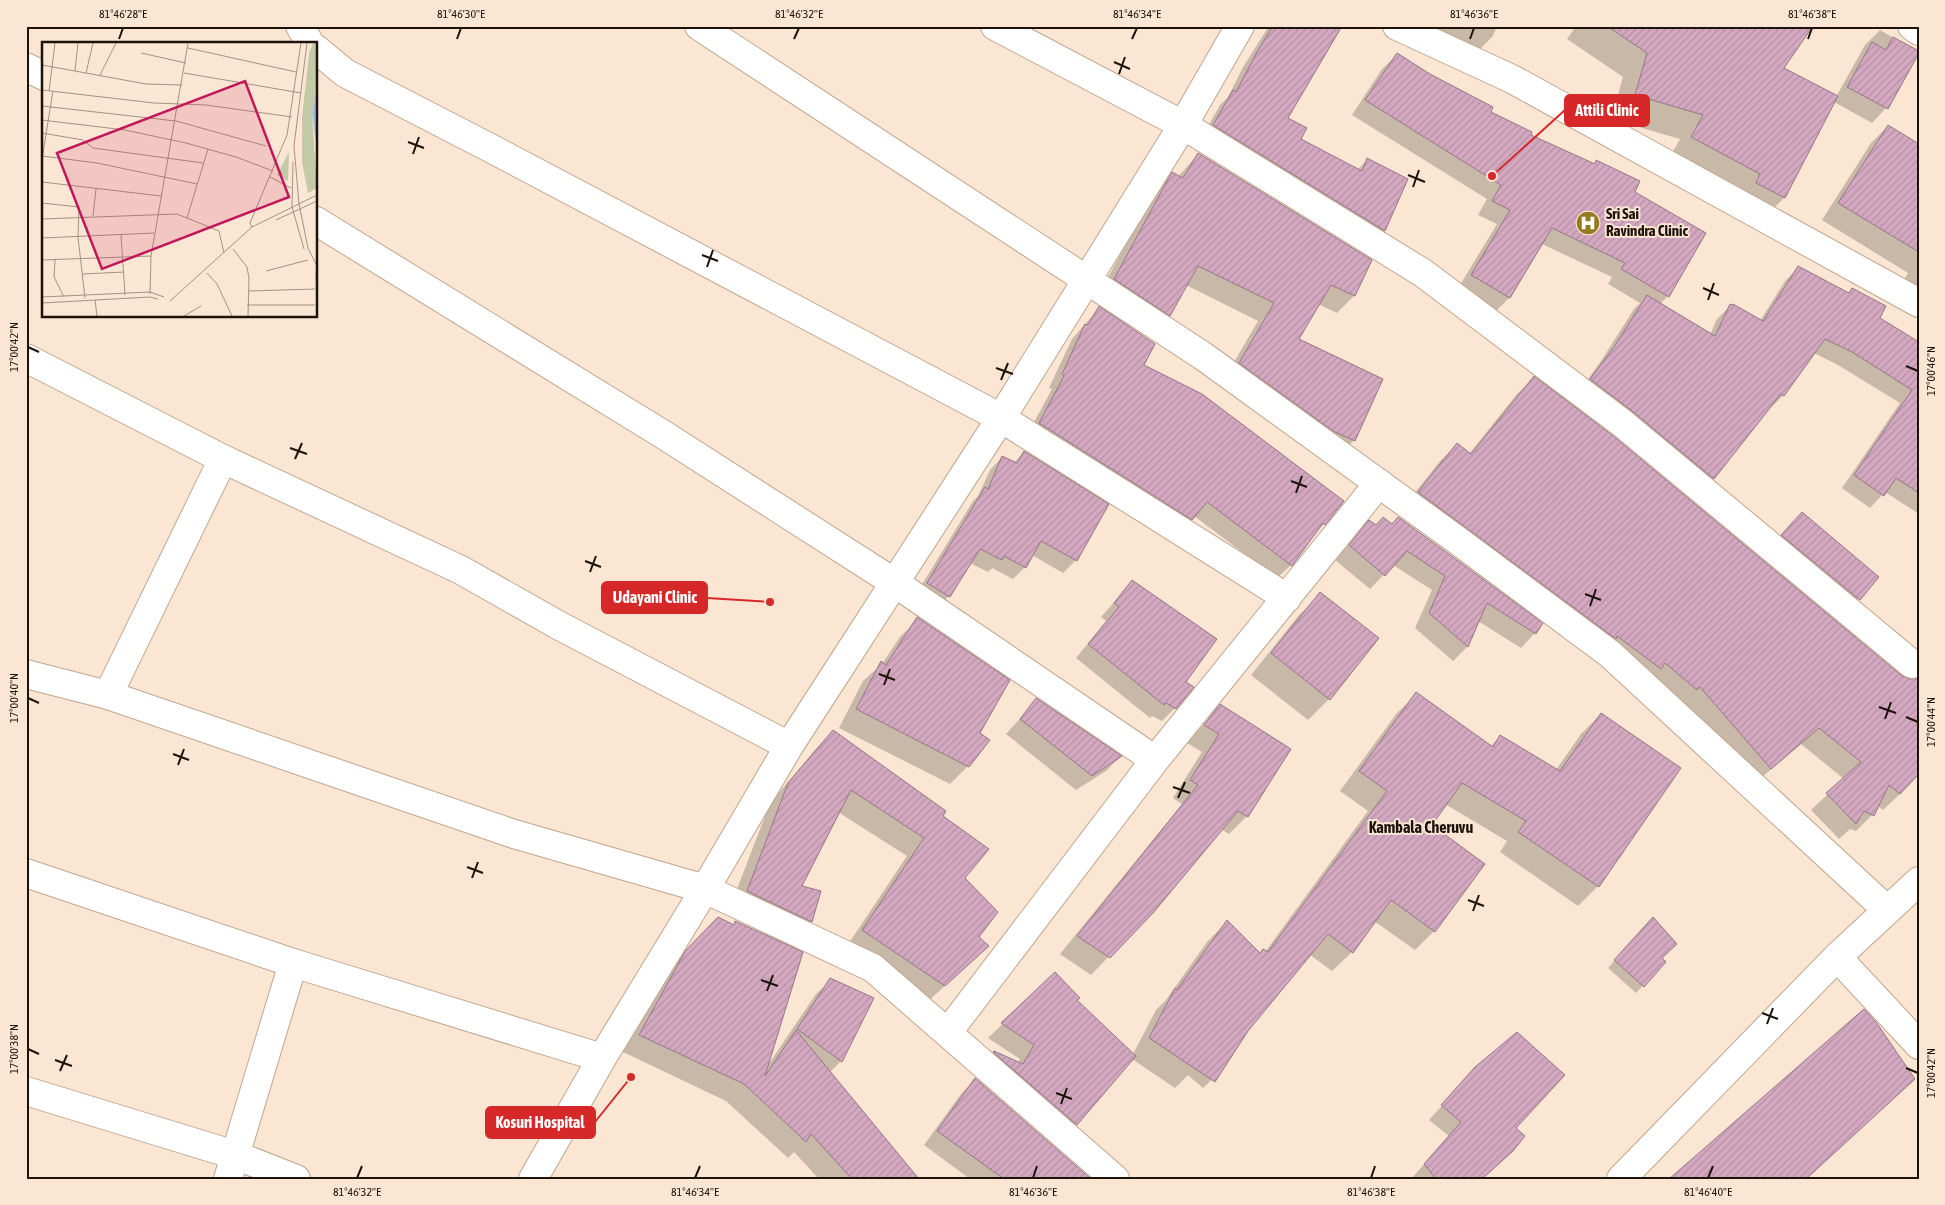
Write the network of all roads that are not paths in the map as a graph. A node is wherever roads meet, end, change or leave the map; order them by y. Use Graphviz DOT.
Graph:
graph roads {
  1 [pos="300,26"];
  2 [pos="699,26"];
  3 [pos="995,26"];
  4 [pos="1240,26"];
  5 [pos="1397,26"];
  6 [pos="1912,26"];
  7 [pos="1919,30"];
  8 [pos="309,42"];
  9 [pos="318,51"];
  10 [pos="26,67"];
  11 [pos="42,75"];
  12 [pos="1182,124"];
  13 [pos="318,221"];
  14 [pos="1086,280"];
  15 [pos="1919,303"];
  16 [pos="26,358"];
  17 [pos="1001,418"];
  18 [pos="223,459"];
  19 [pos="1379,483"];
  20 [pos="894,583"];
  21 [pos="1286,598"];
  22 [pos="1912,664"];
  23 [pos="26,674"];
  24 [pos="108,695"];
  25 [pos="789,746"];
  26 [pos="1155,760"];
  27 [pos="26,873"];
  28 [pos="1919,881"];
  29 [pos="705,890"];
  30 [pos="1887,910"];
  31 [pos="1837,957"];
  32 [pos="293,964"];
  33 [pos="948,1032"];
  34 [pos="1919,1045"];
  35 [pos="602,1058"];
  36 [pos="26,1091"];
  37 [pos="232,1167"];
  38 [pos="296,1179"];
  39 [pos="533,1179"];
  40 [pos="1115,1179"];
  41 [pos="1621,1179"];
  1 -- 8 [label="street"];
  2 -- 14 [label="street"];
  3 -- 12 [label="street"];
  4 -- 12 [label="street"];
  5 -- 15 [label="street"];
  6 -- 7 [label="street"];
  9 -- 17 [label="street"];
  10 -- 11 [label="street"];
  12 -- 14 [label="street"];
  12 -- 22 [label="street"];
  13 -- 20 [label="street"];
  14 -- 17 [label="street"];
  14 -- 19 [label="street"];
  16 -- 18 [label="street"];
  17 -- 20 [label="street"];
  17 -- 21 [label="street"];
  18 -- 24 [label="street"];
  18 -- 25 [label="street"];
  19 -- 21 [label="street"];
  19 -- 30 [label="street"];
  20 -- 25 [label="street"];
  20 -- 26 [label="street"];
  21 -- 26 [label="street"];
  23 -- 24 [label="street"];
  24 -- 29 [label="street"];
  25 -- 29 [label="street"];
  26 -- 33 [label="street"];
  27 -- 32 [label="street"];
  28 -- 30 [label="street"];
  29 -- 33 [label="street"];
  29 -- 35 [label="street"];
  30 -- 31 [label="street"];
  31 -- 34 [label="street"];
  31 -- 41 [label="street"];
  32 -- 35 [label="street"];
  32 -- 37 [label="street"];
  33 -- 40 [label="street"];
  35 -- 39 [label="street"];
  36 -- 37 [label="street"];
  37 -- 38 [label="street"];
}
